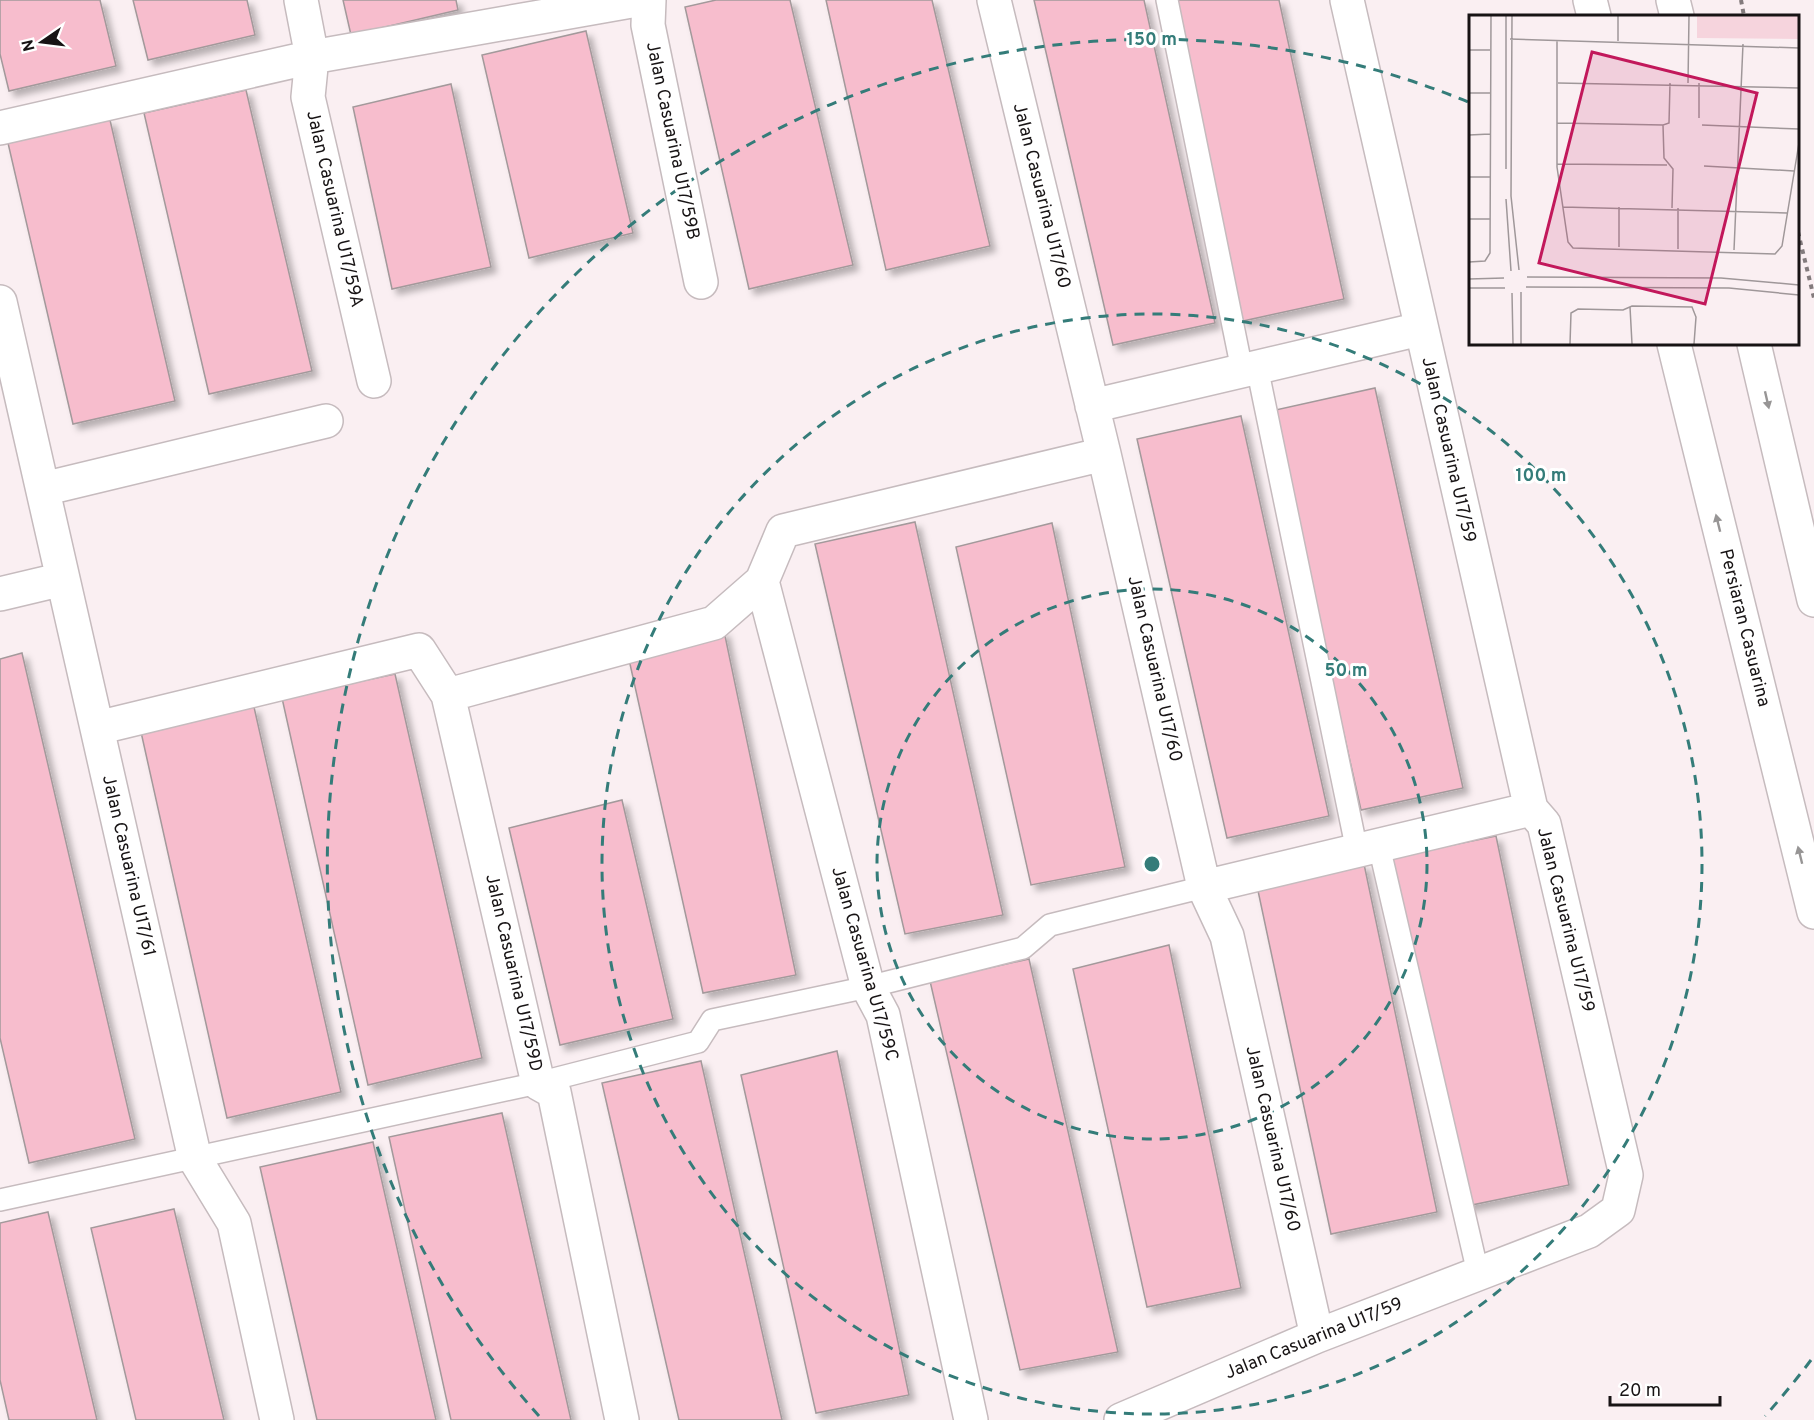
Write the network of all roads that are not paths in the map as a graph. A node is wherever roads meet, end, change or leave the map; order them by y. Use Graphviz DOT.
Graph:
graph roads {
  1 [pos="301,0"];
  2 [pos="637,0"];
  3 [pos="649,0"];
  4 [pos="994,0"];
  5 [pos="1167,0"];
  6 [pos="1347,0"];
  7 [pos="1590,0"];
  8 [pos="1673,0"];
  9 [pos="1594,15"];
  10 [pos="1677,15"];
  11 [pos="312,57"];
  12 [pos="0,128"];
  13 [pos="701,282"];
  14 [pos="0,302"];
  15 [pos="1420,329"];
  16 [pos="1674,345"];
  17 [pos="1754,345"];
  18 [pos="1250,369"];
  19 [pos="374,381"];
  20 [pos="1092,405"];
  21 [pos="326,421"];
  22 [pos="1104,454"];
  23 [pos="43,489"];
  24 [pos="63,579"];
  25 [pos="762,581"];
  26 [pos="0,594"];
  27 [pos="1814,600"];
  28 [pos="448,695"];
  29 [pos="96,728"];
  30 [pos="1531,809"];
  31 [pos="1368,848"];
  32 [pos="1204,887"];
  33 [pos="1814,912"];
  34 [pos="868,987"];
  35 [pos="538,1083"];
  36 [pos="195,1159"];
  37 [pos="0,1200"];
  38 [pos="1478,1273"];
  39 [pos="1317,1336"];
  40 [pos="277,1420"];
  41 [pos="622,1420"];
  42 [pos="970,1420"];
  43 [pos="1121,1420"];
  1 -- 11 [label="street, Jalan Casuarina U17/59A"];
  2 -- 11 [label="street"];
  3 -- 13 [label="street, Jalan Casuarina U17/59B"];
  4 -- 20 [label="street, Jalan Casuarina U17/60"];
  5 -- 18 [label="lane"];
  6 -- 15 [label="street, Jalan Casuarina U17/59"];
  7 -- 9 [label="street"];
  8 -- 10 [label="street"];
  11 -- 12 [label="street"];
  11 -- 19 [label="street, Jalan Casuarina U17/59A"];
  14 -- 23 [label="street, Jalan Casuarina U17/61"];
  15 -- 18 [label="street"];
  15 -- 30 [label="street, Jalan Casuarina U17/59"];
  33 -- 16 [label="street, Persiaran Casuarina, one-way"];
  17 -- 27 [label="street, one-way"];
  18 -- 20 [label="street"];
  18 -- 31 [label="lane"];
  20 -- 22 [label="street, Jalan Casuarina U17/60"];
  21 -- 23 [label="street"];
  22 -- 25 [label="street"];
  22 -- 32 [label="street, Jalan Casuarina U17/60"];
  23 -- 24 [label="street, Jalan Casuarina U17/61"];
  24 -- 26 [label="street"];
  24 -- 29 [label="street, Jalan Casuarina U17/61"];
  25 -- 28 [label="street"];
  25 -- 34 [label="street, Jalan Casuarina U17/59C"];
  28 -- 29 [label="street, Jalan Casuarina U17/59D"];
  28 -- 35 [label="street, Jalan Casuarina U17/59D"];
  29 -- 36 [label="street, Jalan Casuarina U17/61"];
  30 -- 31 [label="street"];
  30 -- 38 [label="street, Jalan Casuarina U17/59"];
  31 -- 32 [label="street"];
  31 -- 38 [label="lane"];
  32 -- 34 [label="lane"];
  32 -- 39 [label="street, Jalan Casuarina U17/60"];
  34 -- 35 [label="lane"];
  34 -- 42 [label="street, Jalan Casuarina U17/59C"];
  35 -- 36 [label="lane"];
  35 -- 41 [label="street, Jalan Casuarina U17/59D"];
  36 -- 37 [label="lane"];
  36 -- 40 [label="street, Jalan Casuarina U17/61"];
  38 -- 39 [label="street, Jalan Casuarina U17/59"];
  39 -- 43 [label="street, Jalan Casuarina U17/59"];
}
